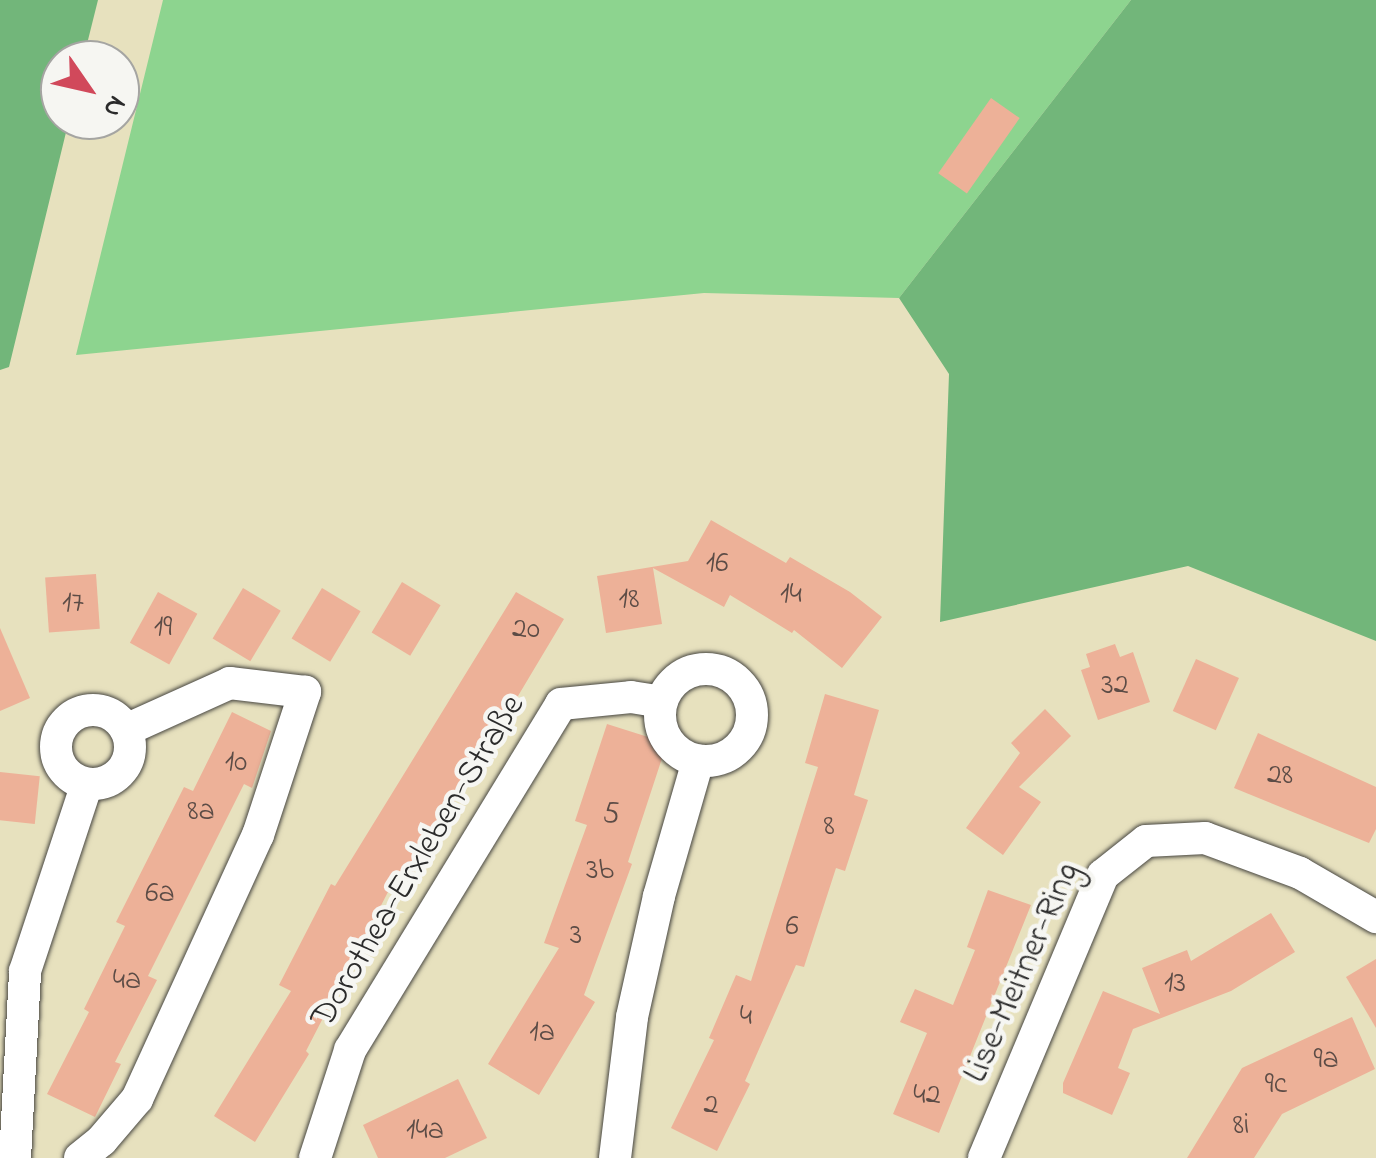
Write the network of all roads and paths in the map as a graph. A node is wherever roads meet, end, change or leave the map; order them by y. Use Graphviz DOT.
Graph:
graph roads {
  1 [pos="662,702"];
  2 [pos="126,730"];
  3 [pos="698,760"];
  4 [pos="87,784"];
  5 [pos="1376,917"];
  6 [pos="15,1158"];
  7 [pos="80,1158"];
  8 [pos="316,1158"];
  9 [pos="615,1158"];
  10 [pos="984,1158"];
  1 -- 3 [label="street"];
  1 -- 3 [label="street"];
  1 -- 8 [label="street, Dorothea-Erxleben-Straße"];
  2 -- 4 [label="street"];
  2 -- 4 [label="street"];
  2 -- 7 [label="street"];
  3 -- 9 [label="street"];
  4 -- 6 [label="street"];
  5 -- 10 [label="street, Lise-Meitner-Ring"];
}
